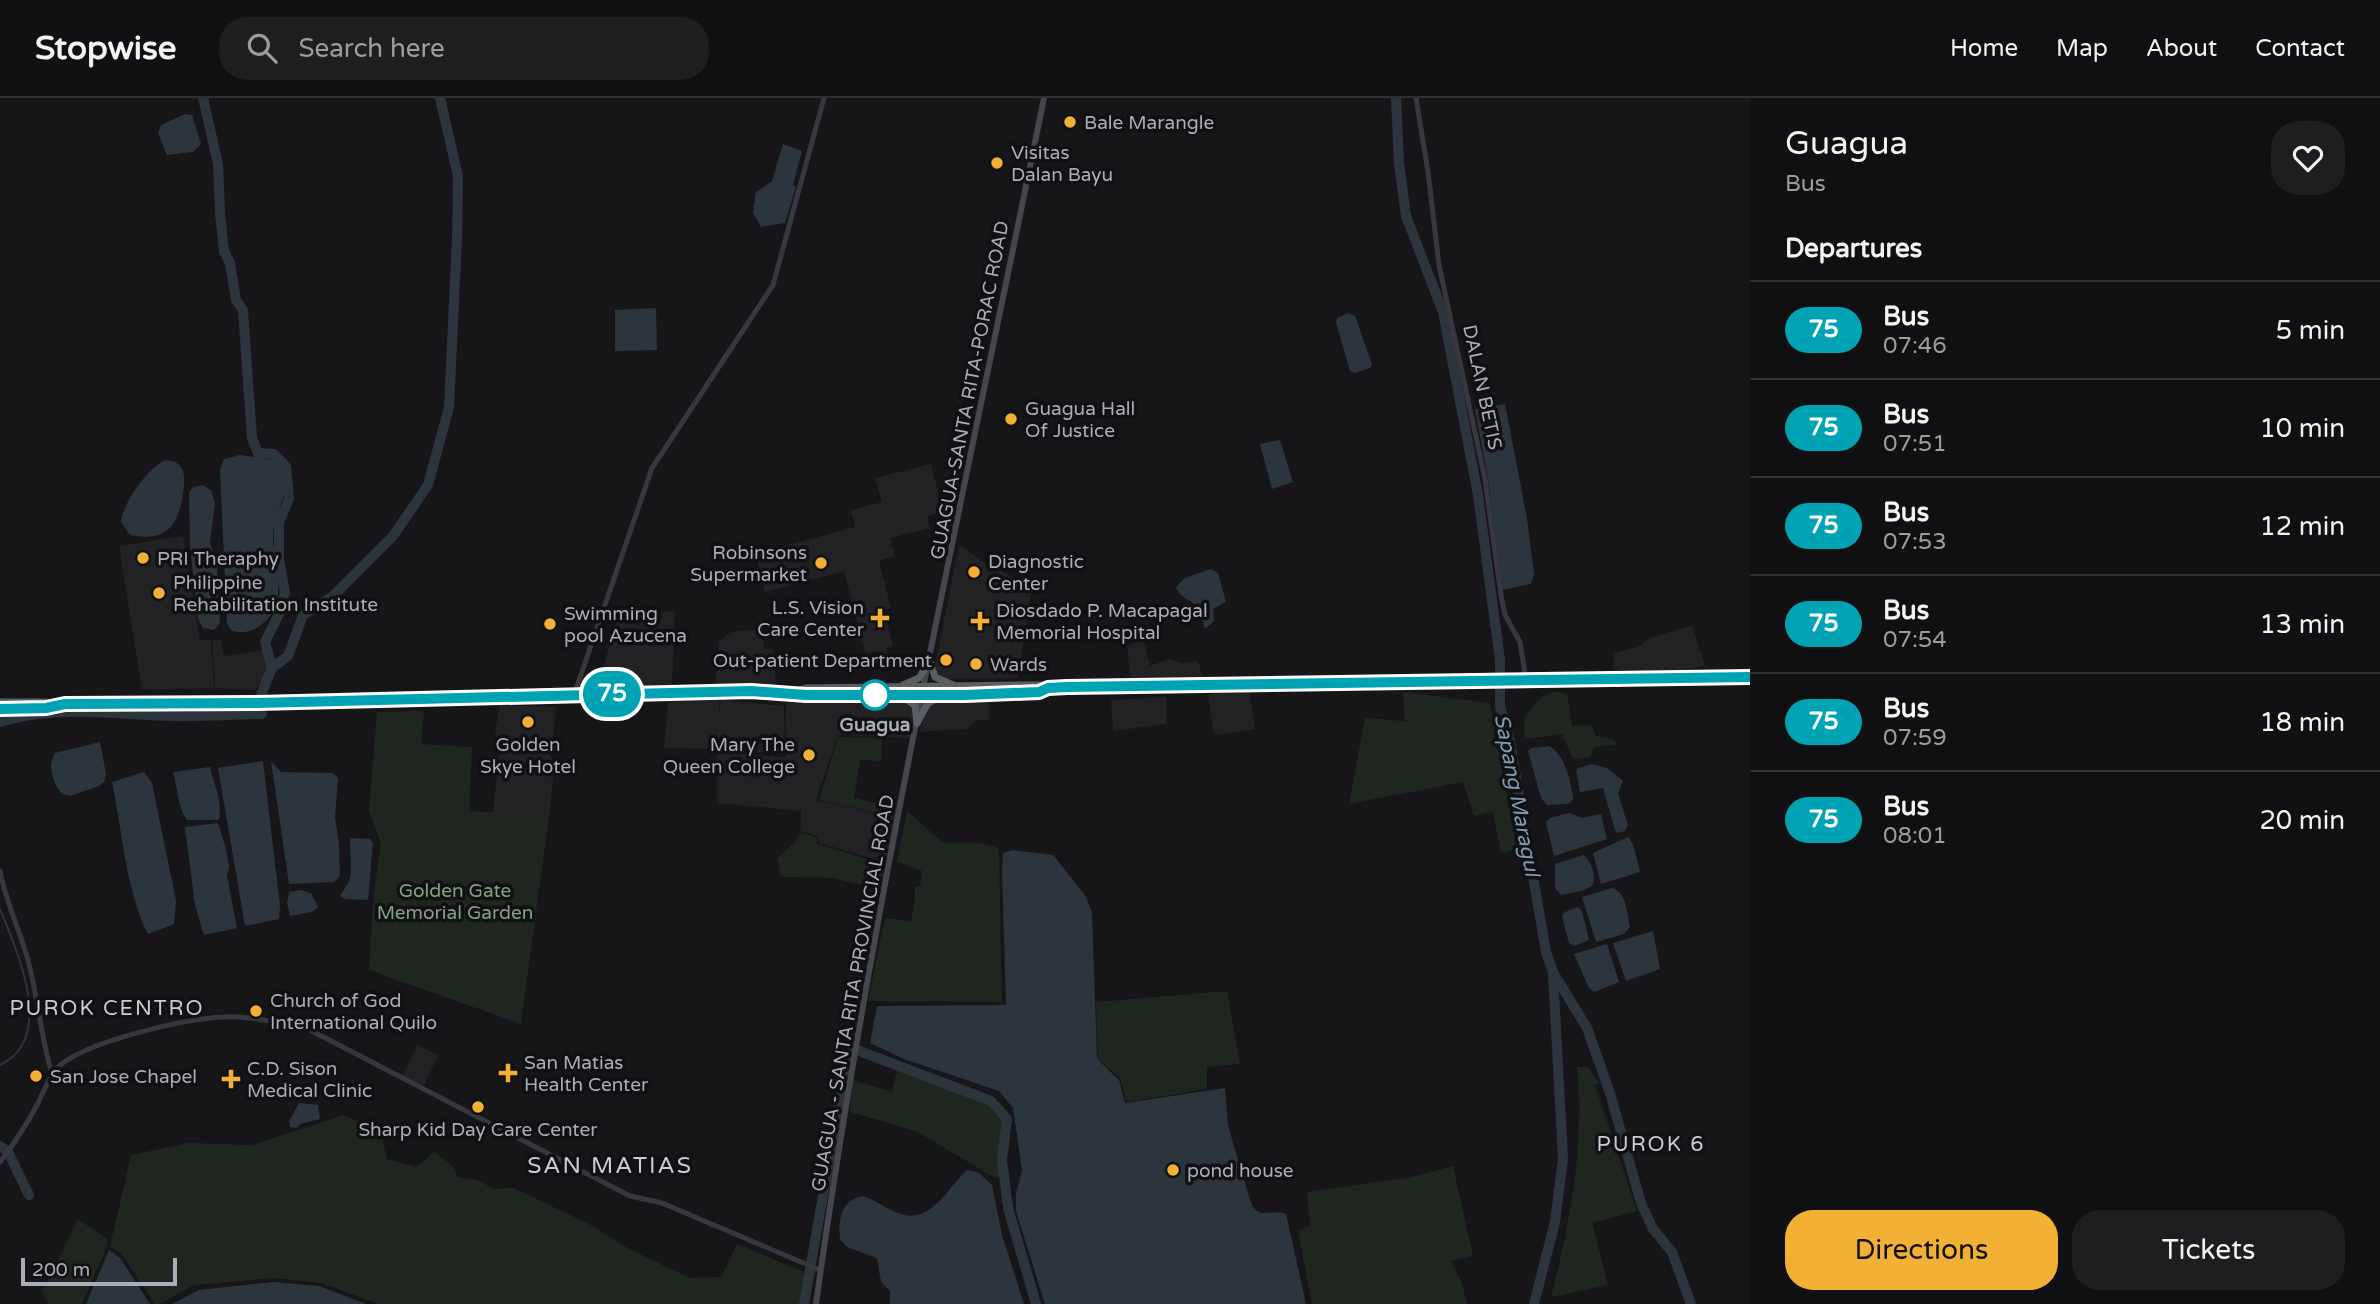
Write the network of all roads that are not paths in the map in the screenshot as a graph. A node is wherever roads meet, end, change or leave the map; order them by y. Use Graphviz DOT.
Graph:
graph roads {
  1 [pos="824,98"];
  2 [pos="1044,98"];
  3 [pos="1416,98"];
  4 [pos="930,661"];
  5 [pos="1750,677"];
  6 [pos="1523,680"];
  7 [pos="960,691"];
  8 [pos="893,692"];
  9 [pos="923,692"];
  10 [pos="574,695"];
  11 [pos="0,702"];
  12 [pos="53,705"];
  13 [pos="0,709"];
  14 [pos="917,723"];
  15 [pos="0,871"];
  16 [pos="52,1074"];
  17 [pos="0,1162"];
  18 [pos="818,1269"];
  19 [pos="816,1304"];
  1 -- 10 [label="street"];
  2 -- 4 [label="main road, GUAGUA-SANTA RITA-PORAC ROAD"];
  3 -- 6 [label="street, DALAN BETIS"];
  4 -- 7 [label="highway"];
  4 -- 8 [label="highway"];
  4 -- 9 [label="main road, GUAGUA-SANTA RITA-PORAC ROAD"];
  5 -- 6 [label="highway"];
  6 -- 7 [label="highway"];
  7 -- 9 [label="highway"];
  7 -- 14 [label="highway"];
  8 -- 9 [label="highway"];
  8 -- 10 [label="highway"];
  8 -- 14 [label="highway"];
  9 -- 14 [label="main road, GUAGUA - SANTA RITA PROVINCIAL ROAD"];
  10 -- 12 [label="highway"];
  11 -- 12 [label="highway"];
  12 -- 13 [label="highway"];
  14 -- 18 [label="main road, GUAGUA - SANTA RITA PROVINCIAL ROAD"];
  15 -- 16 [label="street"];
  16 -- 17 [label="street"];
  16 -- 18 [label="street"];
  18 -- 19 [label="main road, GUAGUA - SANTA RITA PROVINCIAL ROAD"];
}
